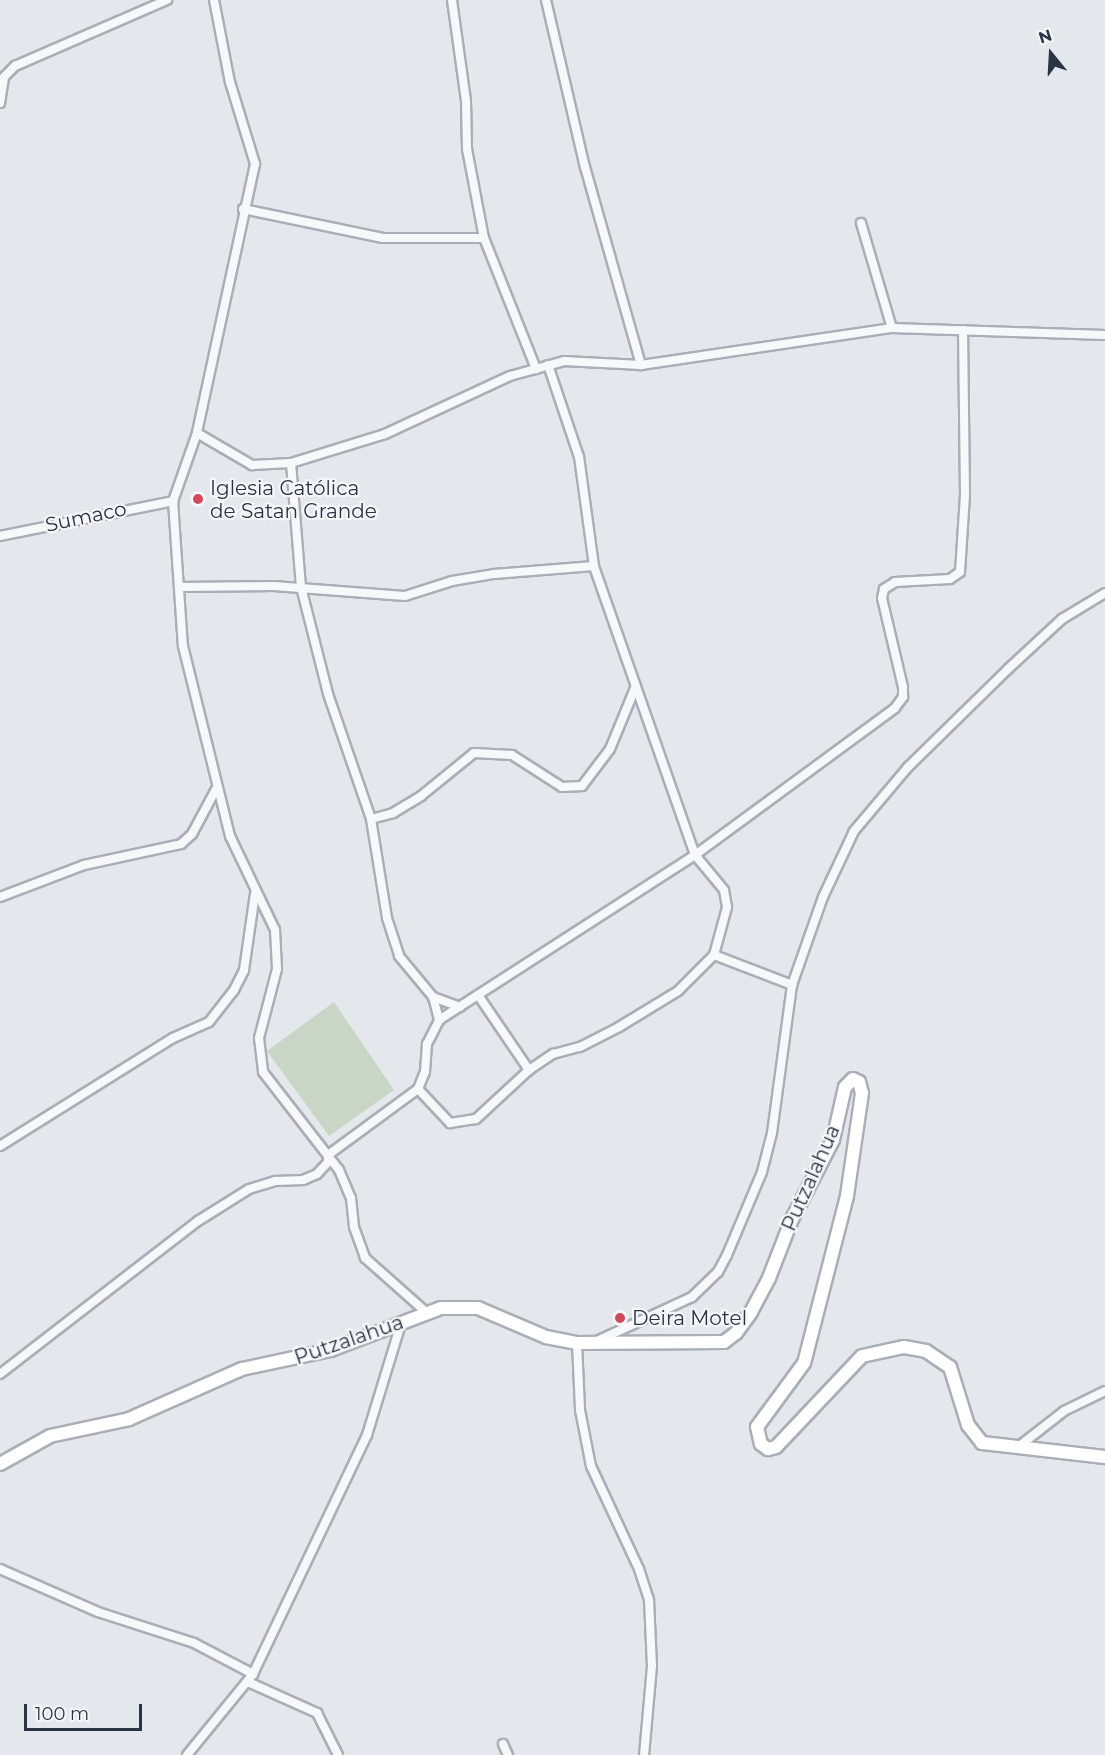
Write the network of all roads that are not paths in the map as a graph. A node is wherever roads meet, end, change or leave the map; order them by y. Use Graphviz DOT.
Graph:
graph roads {
  1 [pos="168,0"];
  2 [pos="214,0"];
  3 [pos="452,0"];
  4 [pos="546,0"];
  5 [pos="0,103"];
  6 [pos="243,209"];
  7 [pos="861,223"];
  8 [pos="484,238"];
  9 [pos="892,328"];
  10 [pos="963,330"];
  11 [pos="1105,335"];
  12 [pos="548,365"];
  13 [pos="641,365"];
  14 [pos="536,369"];
  15 [pos="197,433"];
  16 [pos="291,463"];
  17 [pos="174,501"];
  18 [pos="0,536"];
  19 [pos="594,566"];
  20 [pos="180,587"];
  21 [pos="301,587"];
  22 [pos="1105,593"];
  23 [pos="636,686"];
  24 [pos="216,789"];
  25 [pos="371,819"];
  26 [pos="695,855"];
  27 [pos="255,894"];
  28 [pos="0,897"];
  29 [pos="714,955"];
  30 [pos="792,985"];
  31 [pos="478,995"];
  32 [pos="433,997"];
  33 [pos="460,1007"];
  34 [pos="439,1020"];
  35 [pos="529,1070"];
  36 [pos="418,1089"];
  37 [pos="0,1146"];
  38 [pos="328,1155"];
  39 [pos="425,1311"];
  40 [pos="401,1324"];
  41 [pos="594,1342"];
  42 [pos="577,1343"];
  43 [pos="0,1374"];
  44 [pos="1105,1390"];
  45 [pos="1018,1448"];
  46 [pos="1105,1457"];
  47 [pos="0,1464"];
  48 [pos="0,1569"];
  49 [pos="250,1678"];
  50 [pos="503,1744"];
  51 [pos="187,1755"];
  52 [pos="339,1755"];
  53 [pos="508,1755"];
  54 [pos="644,1755"];
  1 -- 5 [label="street"];
  2 -- 6 [label="street"];
  3 -- 8 [label="street"];
  4 -- 13 [label="street"];
  6 -- 8 [label="street"];
  6 -- 15 [label="street"];
  7 -- 9 [label="street"];
  8 -- 14 [label="street"];
  9 -- 10 [label="street"];
  9 -- 13 [label="street"];
  10 -- 11 [label="street"];
  10 -- 26 [label="street"];
  12 -- 13 [label="street"];
  12 -- 14 [label="street"];
  12 -- 19 [label="street"];
  14 -- 16 [label="street"];
  15 -- 16 [label="street"];
  15 -- 17 [label="street"];
  16 -- 21 [label="street"];
  17 -- 18 [label="street, Sumaco"];
  17 -- 20 [label="street"];
  19 -- 21 [label="street"];
  19 -- 23 [label="street"];
  20 -- 21 [label="street"];
  20 -- 24 [label="street"];
  21 -- 25 [label="street"];
  22 -- 30 [label="street"];
  23 -- 25 [label="street"];
  23 -- 26 [label="street"];
  24 -- 27 [label="street"];
  24 -- 28 [label="street"];
  25 -- 32 [label="street"];
  26 -- 29 [label="street"];
  26 -- 31 [label="street"];
  27 -- 37 [label="street"];
  27 -- 38 [label="street"];
  29 -- 30 [label="street"];
  29 -- 35 [label="street"];
  30 -- 41 [label="street"];
  31 -- 33 [label="street"];
  31 -- 35 [label="street"];
  32 -- 33 [label="street"];
  32 -- 34 [label="street"];
  33 -- 34 [label="street"];
  34 -- 36 [label="street"];
  35 -- 36 [label="street"];
  36 -- 38 [label="street"];
  38 -- 39 [label="street"];
  38 -- 43 [label="street"];
  39 -- 40 [label="street, Putzalahua"];
  39 -- 42 [label="street, Putzalahua"];
  40 -- 47 [label="street, Putzalahua"];
  40 -- 49 [label="street"];
  41 -- 42 [label="street, Putzalahua"];
  41 -- 45 [label="street, Putzalahua"];
  42 -- 54 [label="street"];
  44 -- 45 [label="street"];
  45 -- 46 [label="street, Putzalahua"];
  48 -- 49 [label="street"];
  49 -- 51 [label="street"];
  49 -- 52 [label="street"];
  50 -- 53 [label="street"];
}
